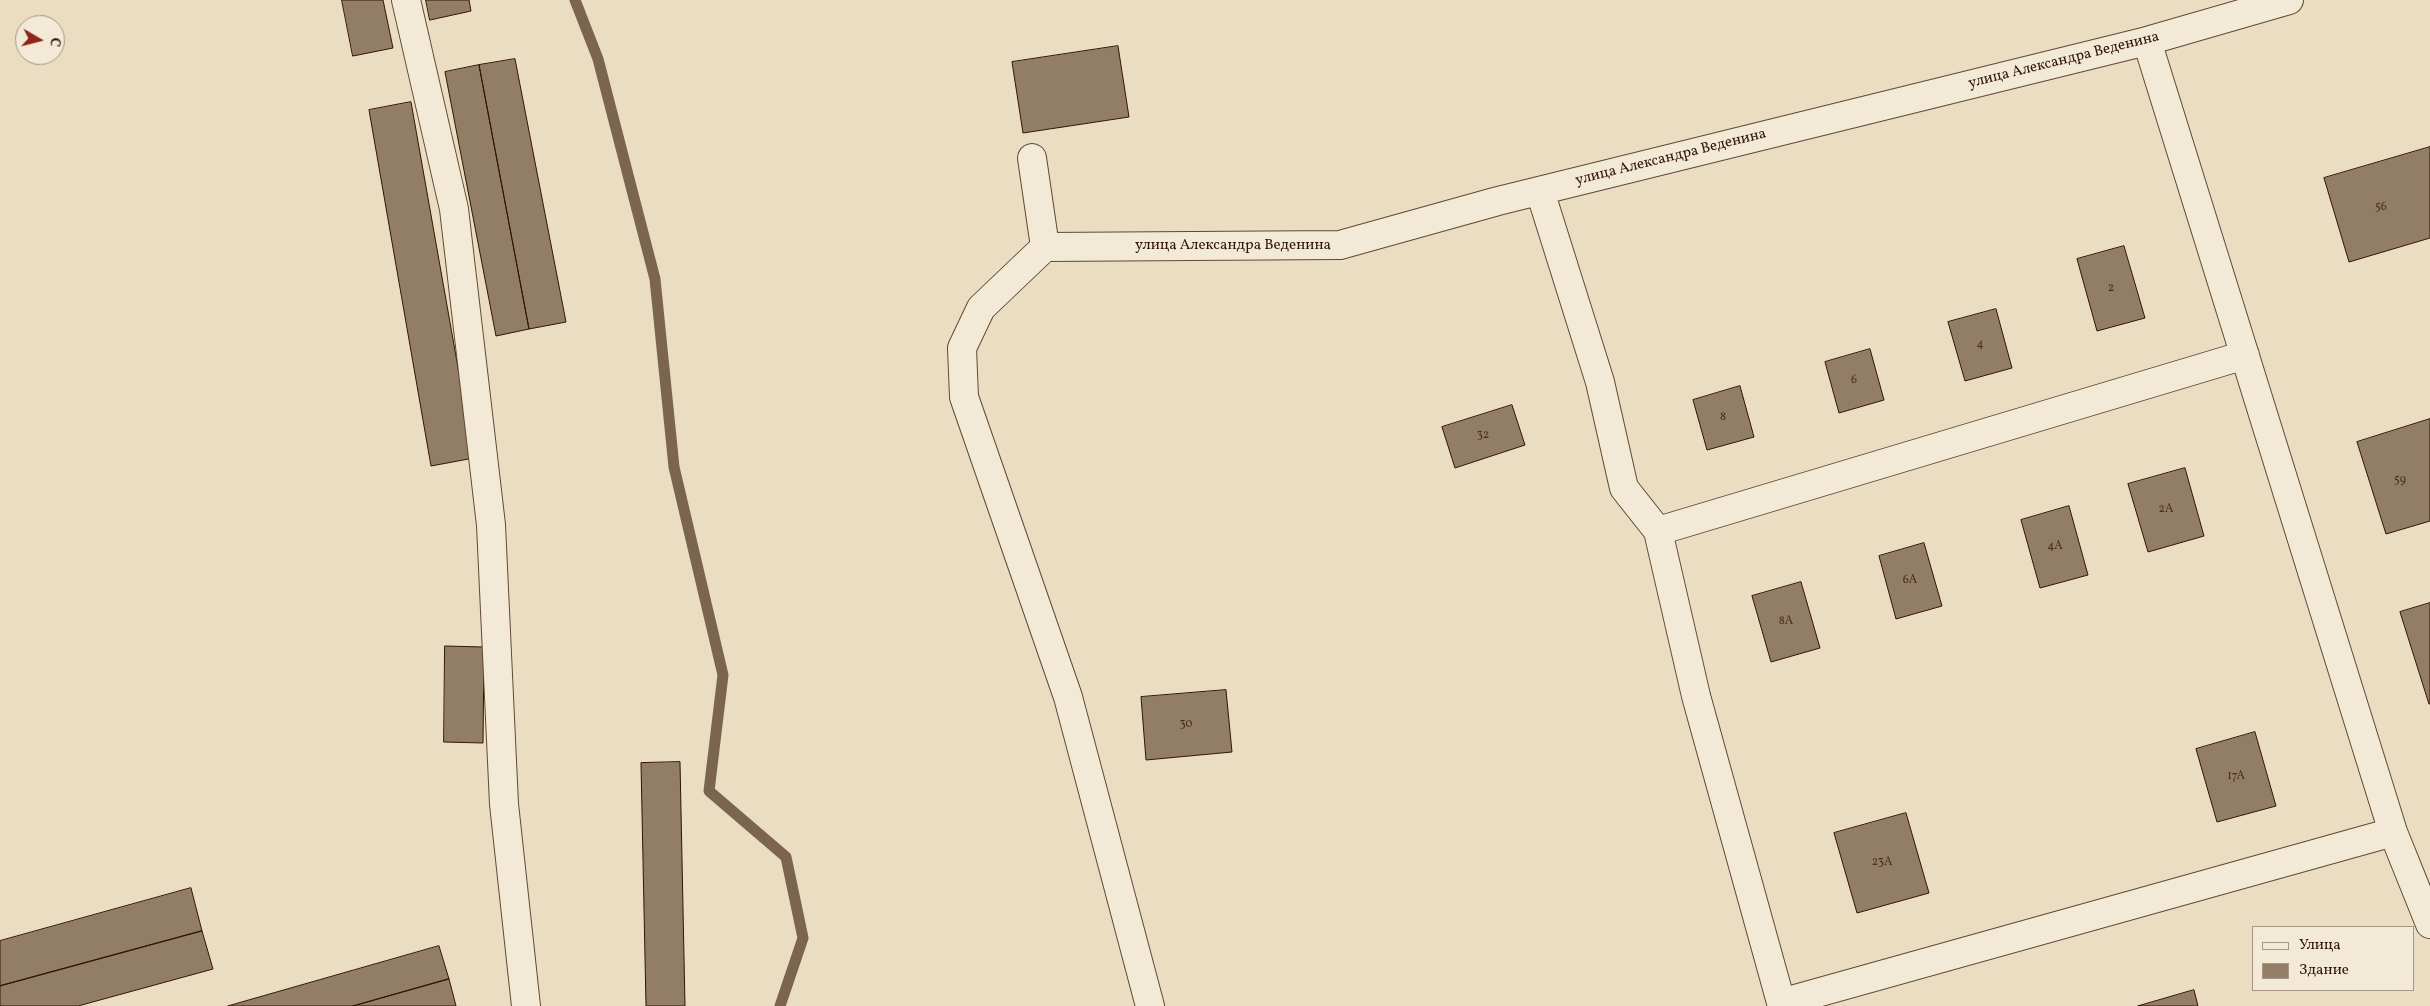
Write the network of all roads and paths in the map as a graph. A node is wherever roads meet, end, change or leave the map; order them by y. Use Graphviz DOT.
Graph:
graph roads {
  1 [pos="406,0"];
  2 [pos="2289,0"];
  3 [pos="2146,41"];
  4 [pos="1032,158"];
  5 [pos="1540,190"];
  6 [pos="1045,247"];
  7 [pos="2245,355"];
  8 [pos="1658,531"];
  9 [pos="2393,832"];
  10 [pos="2430,924"];
  11 [pos="1782,1004"];
  12 [pos="526,1006"];
  13 [pos="1150,1006"];
  1 -- 12 [label="street"];
  2 -- 3 [label="street, улица Александра Веденина"];
  3 -- 5 [label="street, улица Александра Веденина"];
  3 -- 7 [label="street"];
  4 -- 6 [label="street"];
  5 -- 6 [label="street, улица Александра Веденина"];
  5 -- 8 [label="street"];
  6 -- 13 [label="street"];
  7 -- 8 [label="street"];
  7 -- 9 [label="street"];
  8 -- 11 [label="street"];
  9 -- 10 [label="street"];
  9 -- 11 [label="street"];
}
